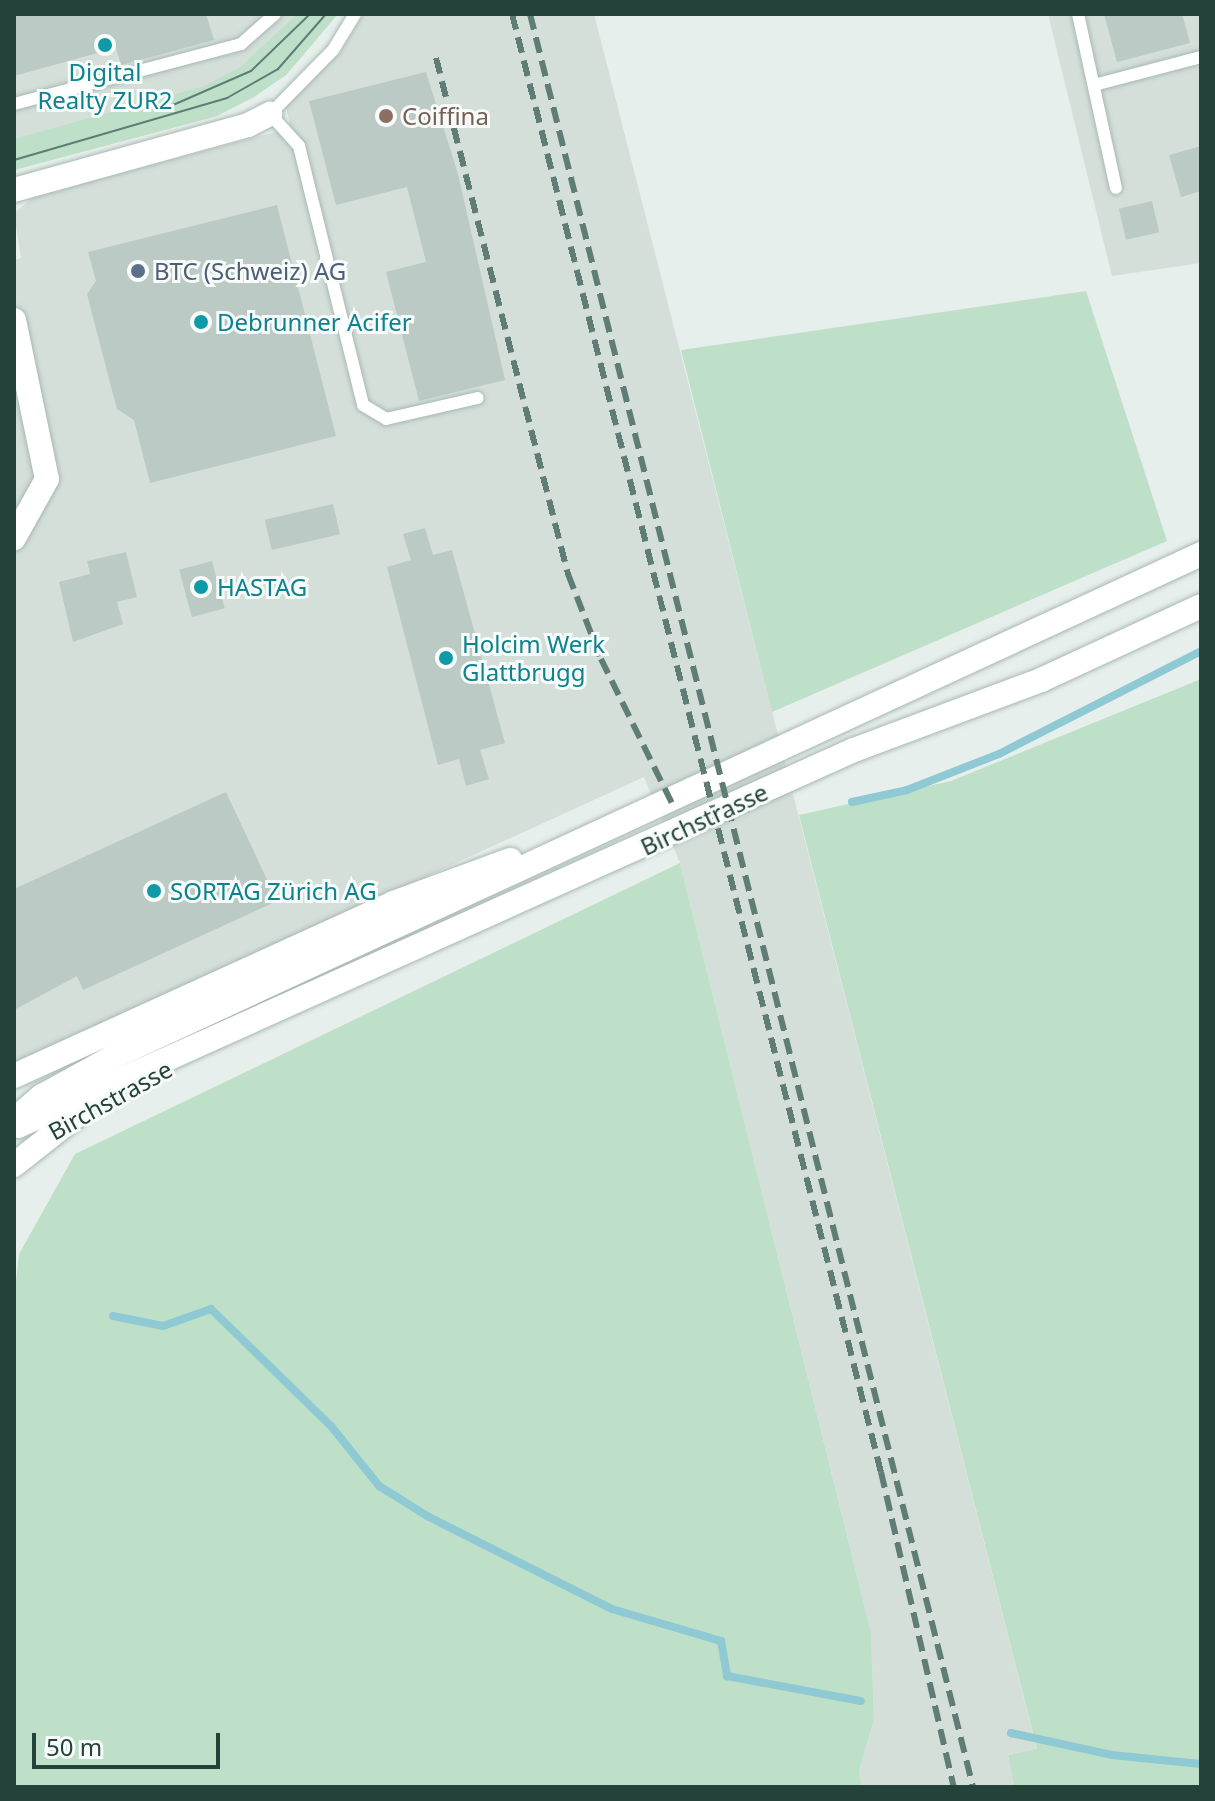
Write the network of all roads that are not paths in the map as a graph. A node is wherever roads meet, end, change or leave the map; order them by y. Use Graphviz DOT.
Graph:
graph roads {
  1 [pos="275,14"];
  2 [pos="355,14"];
  3 [pos="1078,14"];
  4 [pos="1201,57"];
  5 [pos="1098,84"];
  6 [pos="14,104"];
  7 [pos="270,114"];
  8 [pos="1116,188"];
  9 [pos="14,190"];
  10 [pos="14,320"];
  11 [pos="478,398"];
  12 [pos="14,538"];
  13 [pos="1201,554"];
  14 [pos="1201,606"];
  15 [pos="574,842"];
  16 [pos="212,1043"];
  17 [pos="14,1076"];
  18 [pos="14,1120"];
  19 [pos="14,1128"];
  20 [pos="14,1165"];
  1 -- 6 [label="lane"];
  2 -- 7 [label="lane"];
  3 -- 5 [label="lane"];
  4 -- 5 [label="lane"];
  5 -- 8 [label="lane"];
  7 -- 9 [label="main road"];
  7 -- 11 [label="lane"];
  10 -- 12 [label="main road"];
  13 -- 15 [label="main road, Birchstrasse"];
  14 -- 16 [label="main road, Birchstrasse"];
  15 -- 17 [label="main road, Birchstrasse"];
  15 -- 18 [label="main road, Birchstrasse"];
  16 -- 19 [label="main road, Birchstrasse"];
  16 -- 20 [label="main road, Birchstrasse"];
}
